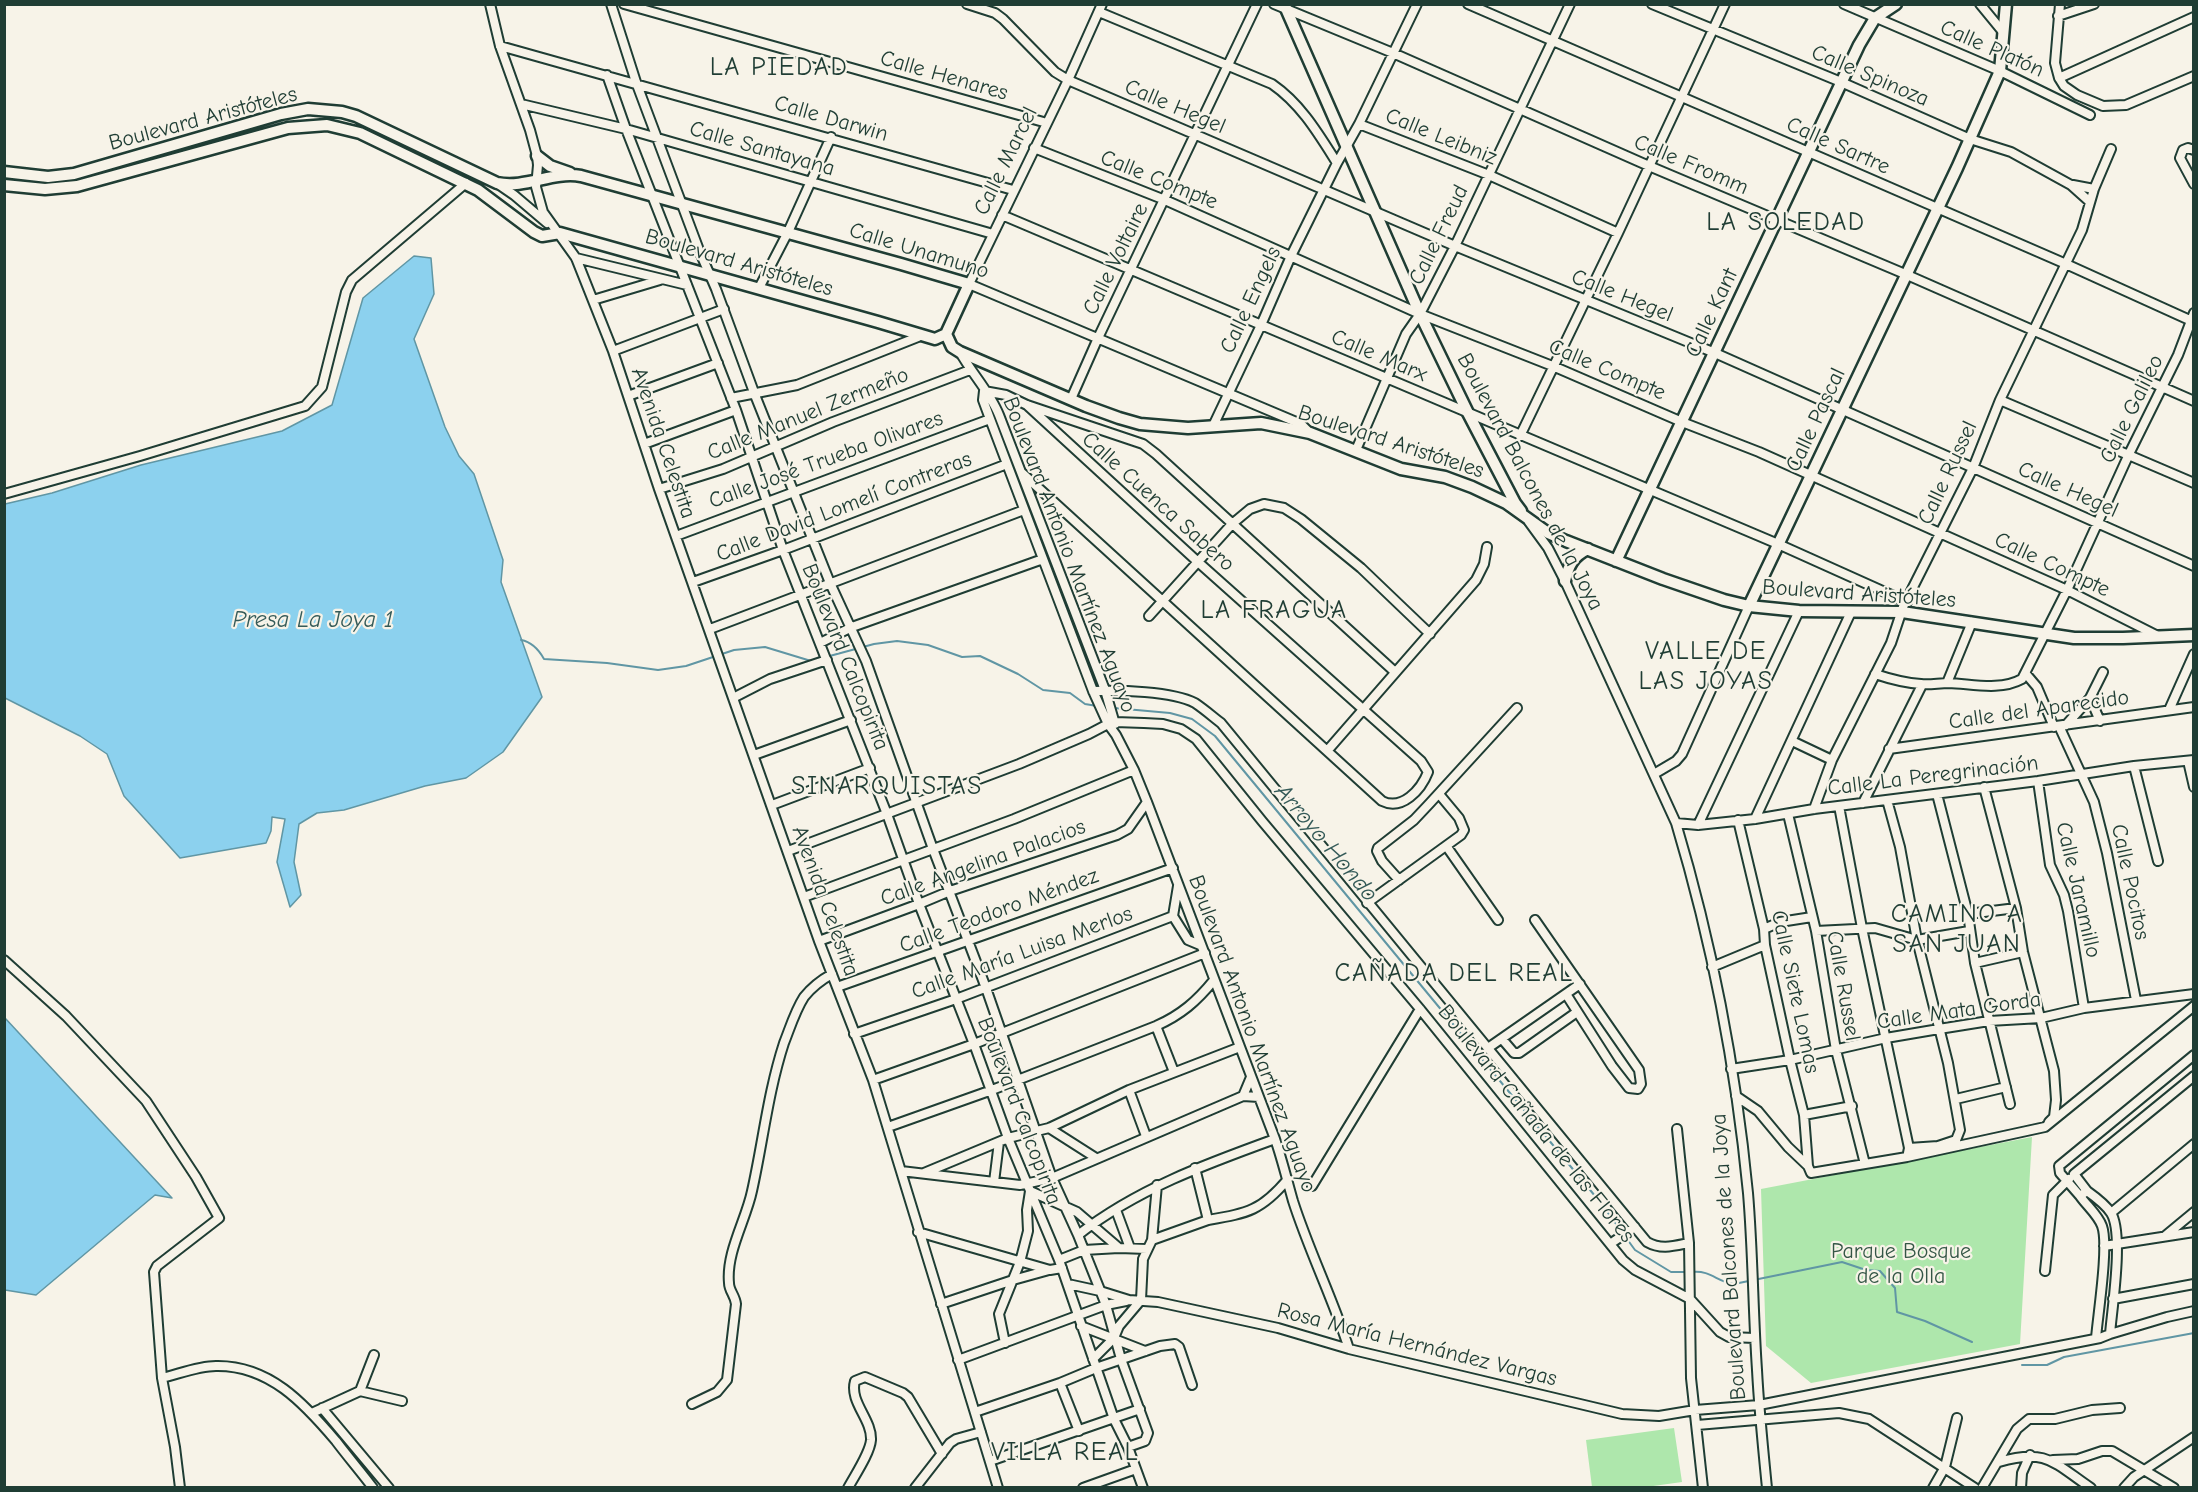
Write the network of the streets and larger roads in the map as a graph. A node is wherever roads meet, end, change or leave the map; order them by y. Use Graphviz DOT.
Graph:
graph roads {
  1 [pos="490,4"];
  2 [pos="611,4"];
  3 [pos="624,4"];
  4 [pos="967,4"];
  5 [pos="1257,4"];
  6 [pos="1274,4"];
  7 [pos="1417,4"];
  8 [pos="1468,4"];
  9 [pos="1570,4"];
  10 [pos="1652,4"];
  11 [pos="1725,4"];
  12 [pos="1844,4"];
  13 [pos="1896,4"];
  14 [pos="1980,4"];
  15 [pos="2006,4"];
  16 [pos="2060,4"];
  17 [pos="2094,4"];
  18 [pos="1286,7"];
  19 [pos="1100,8"];
  20 [pos="2058,16"];
  21 [pos="1875,18"];
  22 [pos="2193,18"];
  23 [pos="1713,28"];
  24 [pos="2003,32"];
  25 [pos="1552,42"];
  26 [pos="500,45"];
  27 [pos="1393,54"];
  28 [pos="1229,66"];
  29 [pos="2000,71"];
  30 [pos="607,75"];
  31 [pos="2193,76"];
  32 [pos="2059,78"];
  33 [pos="1068,80"];
  34 [pos="636,82"];
  35 [pos="1841,82"];
  36 [pos="1681,98"];
  37 [pos="520,104"];
  38 [pos="1519,109"];
  39 [pos="2090,115"];
  40 [pos="1047,123"];
  41 [pos="1359,124"];
  42 [pos="626,129"];
  43 [pos="214,133"];
  44 [pos="1196,136"];
  45 [pos="831,137"];
  46 [pos="658,138"];
  47 [pos="1970,139"];
  48 [pos="180,144"];
  49 [pos="1346,145"];
  50 [pos="217,148"];
  51 [pos="1034,148"];
  52 [pos="2111,149"];
  53 [pos="2191,149"];
  54 [pos="1808,152"];
  55 [pos="537,156"];
  56 [pos="185,157"];
  57 [pos="1337,163"];
  58 [pos="1648,166"];
  59 [pos="4,172"];
  60 [pos="573,175"];
  61 [pos="1489,175"];
  62 [pos="536,181"];
  63 [pos="811,182"];
  64 [pos="466,183"];
  65 [pos="497,183"];
  66 [pos="2193,184"];
  67 [pos="4,185"];
  68 [pos="2071,185"];
  69 [pos="2094,189"];
  70 [pos="1013,190"];
  71 [pos="1324,190"];
  72 [pos="653,195"];
  73 [pos="1165,200"];
  74 [pos="681,202"];
  75 [pos="2090,202"];
  76 [pos="1937,209"];
  77 [pos="1376,211"];
  78 [pos="1002,215"];
  79 [pos="1775,220"];
  80 [pos="788,232"];
  81 [pos="560,233"];
  82 [pos="1618,233"];
  83 [pos="993,234"];
  84 [pos="1455,246"];
  85 [pos="1291,256"];
  86 [pos="576,258"];
  87 [pos="2066,264"];
  88 [pos="679,266"];
  89 [pos="1131,270"];
  90 [pos="710,274"];
  91 [pos="1905,274"];
  92 [pos="660,280"];
  93 [pos="969,284"];
  94 [pos="687,285"];
  95 [pos="759,288"];
  96 [pos="593,300"];
  97 [pos="1586,300"];
  98 [pos="724,309"];
  99 [pos="1420,314"];
  100 [pos="699,318"];
  101 [pos="2192,319"];
  102 [pos="1261,325"];
  103 [pos="907,332"];
  104 [pos="2032,332"];
  105 [pos="946,334"];
  106 [pos="918,337"];
  107 [pos="1098,338"];
  108 [pos="613,351"];
  109 [pos="960,352"];
  110 [pos="1715,354"];
  111 [pos="718,363"];
  112 [pos="1555,367"];
  113 [pos="970,370"];
  114 [pos="1385,378"];
  115 [pos="2161,388"];
  116 [pos="984,390"];
  117 [pos="1228,393"];
  118 [pos="755,395"];
  119 [pos="628,396"];
  120 [pos="731,398"];
  121 [pos="1071,399"];
  122 [pos="2000,400"];
  123 [pos="2193,401"];
  124 [pos="1027,405"];
  125 [pos="736,410"];
  126 [pos="1844,410"];
  127 [pos="1468,413"];
  128 [pos="990,419"];
  129 [pos="1682,422"];
  130 [pos="1212,426"];
  131 [pos="1310,433"];
  132 [pos="1520,436"];
  133 [pos="644,444"];
  134 [pos="777,447"];
  135 [pos="1356,450"];
  136 [pos="2129,454"];
  137 [pos="751,457"];
  138 [pos="1007,464"];
  139 [pos="1972,468"];
  140 [pos="1022,473"];
  141 [pos="1812,477"];
  142 [pos="2193,482"];
  143 [pos="659,489"];
  144 [pos="1650,490"];
  145 [pos="795,491"];
  146 [pos="4,494"];
  147 [pos="767,501"];
  148 [pos="1024,510"];
  149 [pos="1526,519"];
  150 [pos="2097,523"];
  151 [pos="1232,524"];
  152 [pos="1940,534"];
  153 [pos="676,536"];
  154 [pos="812,539"];
  155 [pos="1778,544"];
  156 [pos="1487,547"];
  157 [pos="1588,549"];
  158 [pos="783,550"];
  159 [pos="1043,559"];
  160 [pos="1616,561"];
  161 [pos="1198,562"];
  162 [pos="2193,566"];
  163 [pos="1565,581"];
  164 [pos="693,582"];
  165 [pos="830,583"];
  166 [pos="2067,590"];
  167 [pos="801,595"];
  168 [pos="1163,601"];
  169 [pos="1907,602"];
  170 [pos="1749,606"];
  171 [pos="1799,611"];
  172 [pos="1851,612"];
  173 [pos="1902,612"];
  174 [pos="1149,616"];
  175 [pos="1972,622"];
  176 [pos="852,627"];
  177 [pos="710,629"];
  178 [pos="2044,633"];
  179 [pos="1430,634"];
  180 [pos="2193,635"];
  181 [pos="2159,637"];
  182 [pos="824,653"];
  183 [pos="2193,654"];
  184 [pos="1395,672"];
  185 [pos="2103,672"];
  186 [pos="1875,674"];
  187 [pos="2026,674"];
  188 [pos="1947,683"];
  189 [pos="1922,684"];
  190 [pos="1105,690"];
  191 [pos="1093,691"];
  192 [pos="733,698"];
  193 [pos="2090,698"];
  194 [pos="2193,707"];
  195 [pos="1516,708"];
  196 [pos="2169,710"];
  197 [pos="1363,711"];
  198 [pos="851,720"];
  199 [pos="2100,721"];
  200 [pos="1112,723"];
  201 [pos="2060,726"];
  202 [pos="1792,741"];
  203 [pos="1889,749"];
  204 [pos="1328,751"];
  205 [pos="754,755"];
  206 [pos="1832,760"];
  207 [pos="2191,760"];
  208 [pos="2134,766"];
  209 [pos="870,768"];
  210 [pos="1134,770"];
  211 [pos="1654,774"];
  212 [pos="2081,775"];
  213 [pos="2038,781"];
  214 [pos="1984,787"];
  215 [pos="2193,787"];
  216 [pos="1439,794"];
  217 [pos="1937,794"];
  218 [pos="1887,800"];
  219 [pos="1147,802"];
  220 [pos="1863,803"];
  221 [pos="916,804"];
  222 [pos="772,805"];
  223 [pos="1839,806"];
  224 [pos="1814,809"];
  225 [pos="888,814"];
  226 [pos="1788,814"];
  227 [pos="1755,819"];
  228 [pos="1738,820"];
  229 [pos="1676,823"];
  230 [pos="1698,825"];
  231 [pos="1447,847"];
  232 [pos="933,849"];
  233 [pos="788,851"];
  234 [pos="905,860"];
  235 [pos="2158,861"];
  236 [pos="1173,868"];
  237 [pos="1399,880"];
  238 [pos="1178,885"];
  239 [pos="950,891"];
  240 [pos="804,897"];
  241 [pos="1367,903"];
  242 [pos="919,904"];
  243 [pos="2016,908"];
  244 [pos="1968,914"];
  245 [pos="1173,916"];
  246 [pos="1812,917"];
  247 [pos="1498,920"];
  248 [pos="1535,920"];
  249 [pos="1862,928"];
  250 [pos="1764,929"];
  251 [pos="1816,931"];
  252 [pos="1969,931"];
  253 [pos="968,939"];
  254 [pos="1917,940"];
  255 [pos="819,941"];
  256 [pos="1200,945"];
  257 [pos="1765,945"];
  258 [pos="937,952"];
  259 [pos="2023,952"];
  260 [pos="1205,953"];
  261 [pos="4,960"];
  262 [pos="1975,963"];
  263 [pos="1712,968"];
  264 [pos="832,974"];
  265 [pos="1214,980"];
  266 [pos="1580,984"];
  267 [pos="837,987"];
  268 [pos="986,987"];
  269 [pos="1566,994"];
  270 [pos="2193,994"];
  271 [pos="956,999"];
  272 [pos="2136,1000"];
  273 [pos="2193,1006"];
  274 [pos="2084,1008"];
  275 [pos="1420,1009"];
  276 [pos="1577,1012"];
  277 [pos="2041,1018"];
  278 [pos="1989,1021"];
  279 [pos="1156,1026"];
  280 [pos="1939,1029"];
  281 [pos="1001,1033"];
  282 [pos="854,1034"];
  283 [pos="1886,1038"];
  284 [pos="1502,1039"];
  285 [pos="974,1044"];
  286 [pos="1240,1047"];
  287 [pos="1488,1048"];
  288 [pos="1836,1050"];
  289 [pos="2193,1055"];
  290 [pos="1790,1060"];
  291 [pos="1731,1069"];
  292 [pos="1174,1072"];
  293 [pos="2193,1076"];
  294 [pos="1251,1077"];
  295 [pos="873,1080"];
  296 [pos="1017,1080"];
  297 [pos="2006,1087"];
  298 [pos="992,1090"];
  299 [pos="1129,1090"];
  300 [pos="1242,1096"];
  301 [pos="1736,1096"];
  302 [pos="1259,1097"];
  303 [pos="1956,1100"];
  304 [pos="2010,1104"];
  305 [pos="1852,1106"];
  306 [pos="1804,1115"];
  307 [pos="888,1127"];
  308 [pos="2045,1127"];
  309 [pos="1049,1128"];
  310 [pos="1036,1130"];
  311 [pos="1677,1130"];
  312 [pos="1146,1136"];
  313 [pos="1008,1138"];
  314 [pos="1275,1139"];
  315 [pos="999,1142"];
  316 [pos="2193,1144"];
  317 [pos="1909,1148"];
  318 [pos="1907,1157"];
  319 [pos="1096,1158"];
  320 [pos="1865,1164"];
  321 [pos="1195,1168"];
  322 [pos="901,1170"];
  323 [pos="1810,1170"];
  324 [pos="922,1173"];
  325 [pos="2074,1174"];
  326 [pos="1052,1178"];
  327 [pos="1288,1179"];
  328 [pos="994,1182"];
  329 [pos="2067,1182"];
  330 [pos="1157,1185"];
  331 [pos="1312,1186"];
  332 [pos="1028,1188"];
  333 [pos="2084,1194"];
  334 [pos="1065,1207"];
  335 [pos="1116,1210"];
  336 [pos="2193,1212"];
  337 [pos="2111,1213"];
  338 [pos="1208,1220"];
  339 [pos="1092,1224"];
  340 [pos="1632,1229"];
  341 [pos="918,1232"];
  342 [pos="2193,1232"];
  343 [pos="1078,1235"];
  344 [pos="2163,1238"];
  345 [pos="1152,1240"];
  346 [pos="1689,1243"];
  347 [pos="1610,1244"];
  348 [pos="2117,1245"];
  349 [pos="2104,1246"];
  350 [pos="1119,1248"];
  351 [pos="1130,1248"];
  352 [pos="1147,1249"];
  353 [pos="1084,1250"];
  354 [pos="1020,1262"];
  355 [pos="1060,1264"];
  356 [pos="1050,1270"];
  357 [pos="2045,1271"];
  358 [pos="1013,1280"];
  359 [pos="1068,1284"];
  360 [pos="2193,1284"];
  361 [pos="1100,1291"];
  362 [pos="1690,1299"];
  363 [pos="2113,1299"];
  364 [pos="1129,1300"];
  365 [pos="1141,1300"];
  366 [pos="941,1304"];
  367 [pos="1106,1305"];
  368 [pos="2193,1311"];
  369 [pos="1077,1316"];
  370 [pos="1081,1326"];
  371 [pos="2110,1334"];
  372 [pos="1114,1338"];
  373 [pos="1755,1338"];
  374 [pos="2096,1338"];
  375 [pos="1005,1343"];
  376 [pos="1349,1349"];
  377 [pos="1145,1351"];
  378 [pos="374,1355"];
  379 [pos="1093,1359"];
  380 [pos="1121,1359"];
  381 [pos="958,1360"];
  382 [pos="1096,1368"];
  383 [pos="162,1378"];
  384 [pos="1060,1383"];
  385 [pos="1192,1385"];
  386 [pos="360,1390"];
  387 [pos="402,1401"];
  388 [pos="692,1404"];
  389 [pos="1759,1405"];
  390 [pos="322,1408"];
  391 [pos="2120,1408"];
  392 [pos="1140,1409"];
  393 [pos="1695,1410"];
  394 [pos="975,1412"];
  395 [pos="312,1413"];
  396 [pos="1957,1418"];
  397 [pos="1114,1419"];
  398 [pos="1760,1419"];
  399 [pos="1697,1425"];
  400 [pos="1079,1431"];
  401 [pos="981,1432"];
  402 [pos="2193,1437"];
  403 [pos="1128,1447"];
  404 [pos="942,1454"];
  405 [pos="2031,1455"];
  406 [pos="2053,1460"];
  407 [pos="990,1461"];
  408 [pos="1999,1461"];
  409 [pos="1945,1467"];
  410 [pos="1136,1469"];
  411 [pos="2145,1469"];
  412 [pos="180,1488"];
  413 [pos="373,1488"];
  414 [pos="389,1488"];
  415 [pos="849,1488"];
  416 [pos="915,1488"];
  417 [pos="998,1488"];
  418 [pos="1083,1488"];
  419 [pos="1143,1488"];
  420 [pos="1703,1488"];
  421 [pos="1767,1488"];
  422 [pos="1933,1488"];
  423 [pos="1976,1488"];
  424 [pos="1982,1488"];
  425 [pos="2021,1488"];
  426 [pos="2091,1488"];
  427 [pos="2124,1488"];
  428 [pos="2174,1488"];
  1 -- 26 [label="street"];
  2 -- 34 [label="street, Boulevard Calcopirita"];
  3 -- 40 [label="street, Calle Henares"];
  4 -- 33 [label="street, Calle Hegel"];
  5 -- 28 [label="street, Calle Voltaire"];
  6 -- 18 [label="street, Calle Fromm"];
  7 -- 27 [label="street"];
  8 -- 25 [label="street, Calle Sartre"];
  9 -- 25 [label="street, Calle Freud"];
  10 -- 23 [label="street, Calle Spinoza"];
  11 -- 23 [label="street"];
  12 -- 21 [label="street, Calle Platón"];
  13 -- 21 [label="street"];
  14 -- 24 [label="street"];
  15 -- 24 [label="street, Calle Pascal"];
  16 -- 20 [label="street"];
  17 -- 20 [label="street"];
  18 -- 27 [label="street, Calle Fromm"];
  18 -- 49 [label="street, Boulevard Balcones de la Joya"];
  19 -- 28 [label="street"];
  19 -- 33 [label="street, Calle Marcel"];
  20 -- 32 [label="street"];
  21 -- 29 [label="street, Calle Platón"];
  21 -- 35 [label="street, Calle Kant"];
  22 -- 32 [label="street"];
  23 -- 35 [label="street, Calle Spinoza"];
  23 -- 36 [label="street"];
  24 -- 29 [label="street, Calle Pascal"];
  25 -- 36 [label="street, Calle Sartre"];
  25 -- 38 [label="street, Calle Freud"];
  26 -- 30 [label="street, Calle Darwin"];
  26 -- 37 [label="street"];
  27 -- 38 [label="street, Calle Fromm"];
  27 -- 41 [label="street"];
  28 -- 44 [label="street, Calle Voltaire"];
  28 -- 57 [label="street"];
  29 -- 39 [label="street, Calle Platón"];
  29 -- 47 [label="street, Calle Pascal"];
  30 -- 34 [label="street, Calle Darwin"];
  30 -- 42 [label="street, Boulevard Calcopirita"];
  31 -- 32 [label="street"];
  33 -- 40 [label="street, Calle Marcel"];
  33 -- 44 [label="street, Calle Hegel"];
  34 -- 45 [label="street, Calle Darwin"];
  34 -- 46 [label="street, Boulevard Calcopirita"];
  35 -- 47 [label="street, Calle Spinoza"];
  35 -- 54 [label="street, Calle Kant"];
  36 -- 54 [label="street, Calle Sartre"];
  36 -- 58 [label="street"];
  37 -- 42 [label="street, Calle Santayana"];
  37 -- 55 [label="street"];
  38 -- 58 [label="street, Calle Fromm"];
  38 -- 61 [label="street, Calle Freud"];
  40 -- 51 [label="street, Calle Marcel"];
  41 -- 49 [label="street, Calle Leibniz"];
  41 -- 61 [label="street, Calle Leibniz"];
  42 -- 46 [label="street, Calle Santayana"];
  42 -- 72 [label="street, Boulevard Calcopirita"];
  43 -- 48 [label="street, Boulevard Aristóteles"];
  43 -- 50 [label="street"];
  43 -- 65 [label="street, Boulevard Aristóteles"];
  44 -- 71 [label="street, Calle Hegel"];
  44 -- 73 [label="street, Calle Voltaire"];
  45 -- 63 [label="street"];
  45 -- 70 [label="street, Calle Darwin"];
  46 -- 63 [label="street, Calle Santayana"];
  46 -- 74 [label="street, Boulevard Calcopirita"];
  47 -- 68 [label="street, Calle Spinoza"];
  47 -- 76 [label="street, Calle Pascal"];
  48 -- 56 [label="street"];
  48 -- 59 [label="street, Boulevard Aristóteles"];
  49 -- 57 [label="street, Calle Leibniz"];
  49 -- 77 [label="street, Boulevard Balcones de la Joya"];
  50 -- 56 [label="street, Boulevard Aristóteles"];
  50 -- 64 [label="street, Boulevard Aristóteles"];
  51 -- 70 [label="street, Calle Marcel"];
  51 -- 73 [label="street, Calle Compte"];
  52 -- 69 [label="street, Calle Russel"];
  53 -- 66 [label="street"];
  54 -- 76 [label="street, Calle Sartre"];
  54 -- 79 [label="street, Calle Kant"];
  55 -- 60 [label="street"];
  55 -- 62 [label="street"];
  56 -- 67 [label="street, Boulevard Aristóteles"];
  57 -- 71 [label="street, Calle Engels"];
  58 -- 79 [label="street, Calle Fromm"];
  58 -- 82 [label="street"];
  60 -- 62 [label="street, Calle Unamuno"];
  60 -- 72 [label="street, Calle Unamuno"];
  61 -- 82 [label="street, Calle Leibniz"];
  61 -- 84 [label="street, Calle Freud"];
  62 -- 65 [label="street, Calle Unamuno"];
  62 -- 81 [label="street"];
  63 -- 80 [label="street"];
  63 -- 83 [label="street, Calle Santayana"];
  64 -- 81 [label="street, Boulevard Aristóteles"];
  64 -- 146 [label="street"];
  65 -- 81 [label="street, Boulevard Aristóteles"];
  68 -- 69 [label="street, Calle Spinoza"];
  68 -- 75 [label="street, Calle Spinoza"];
  69 -- 75 [label="street, Calle Russel"];
  70 -- 78 [label="street, Calle Marcel"];
  71 -- 77 [label="street, Calle Hegel"];
  71 -- 85 [label="street, Calle Engels"];
  72 -- 74 [label="street, Calle Unamuno"];
  72 -- 88 [label="street, Boulevard Calcopirita"];
  73 -- 85 [label="street, Calle Compte"];
  73 -- 89 [label="street, Calle Voltaire"];
  74 -- 80 [label="street, Calle Unamuno"];
  74 -- 90 [label="street, Boulevard Calcopirita"];
  75 -- 87 [label="street, Calle Russel"];
  76 -- 87 [label="street, Calle Sartre"];
  76 -- 91 [label="street, Calle Pascal"];
  77 -- 84 [label="street, Calle Hegel"];
  77 -- 99 [label="street, Boulevard Balcones de la Joya"];
  78 -- 83 [label="street, Calle Marcel"];
  78 -- 89 [label="street, Calle Marx"];
  79 -- 91 [label="street, Calle Fromm"];
  79 -- 110 [label="street, Calle Kant"];
  80 -- 93 [label="street, Calle Unamuno"];
  80 -- 95 [label="street"];
  81 -- 86 [label="street, Avenida Celestita"];
  81 -- 88 [label="street, Boulevard Aristóteles"];
  82 -- 97 [label="street"];
  83 -- 93 [label="street, Calle Marcel"];
  84 -- 97 [label="street, Calle Hegel"];
  84 -- 99 [label="street, Calle Freud"];
  85 -- 99 [label="street, Calle Compte"];
  85 -- 102 [label="street, Calle Engels"];
  86 -- 92 [label="street"];
  86 -- 96 [label="street, Avenida Celestita"];
  87 -- 101 [label="street, Calle Sartre"];
  87 -- 104 [label="street, Calle Russel"];
  88 -- 90 [label="street, Boulevard Aristóteles"];
  88 -- 94 [label="street, Boulevard Calcopirita"];
  89 -- 102 [label="street, Calle Marx"];
  89 -- 107 [label="street, Calle Voltaire"];
  90 -- 95 [label="street, Boulevard Aristóteles"];
  90 -- 98 [label="street, Boulevard Calcopirita"];
  91 -- 104 [label="street, Calle Fromm"];
  91 -- 126 [label="street, Calle Pascal"];
  92 -- 94 [label="street"];
  92 -- 96 [label="street"];
  93 -- 105 [label="street, Calle Marcel"];
  93 -- 107 [label="street, Calle Unamuno"];
  94 -- 100 [label="street, Boulevard Calcopirita"];
  95 -- 103 [label="street, Boulevard Aristóteles"];
  96 -- 108 [label="street, Avenida Celestita"];
  97 -- 110 [label="street, Calle Hegel"];
  97 -- 112 [label="street"];
  98 -- 100 [label="street"];
  98 -- 118 [label="street, Boulevard Calcopirita"];
  99 -- 112 [label="street, Calle Compte"];
  99 -- 114 [label="street, Calle Freud"];
  99 -- 127 [label="street, Boulevard Balcones de la Joya"];
  100 -- 108 [label="street"];
  100 -- 111 [label="street, Boulevard Calcopirita"];
  101 -- 115 [label="street, Calle Galileo"];
  102 -- 114 [label="street, Calle Marx"];
  102 -- 117 [label="street, Calle Engels"];
  103 -- 105 [label="street, Boulevard Aristóteles"];
  103 -- 106 [label="street, Boulevard Aristóteles"];
  104 -- 115 [label="street, Calle Fromm"];
  104 -- 122 [label="street, Calle Russel"];
  105 -- 109 [label="street, Boulevard Aristóteles"];
  106 -- 109 [label="street, Boulevard Aristóteles"];
  106 -- 118 [label="street"];
  107 -- 117 [label="street, Calle Unamuno"];
  107 -- 121 [label="street, Calle Voltaire"];
  108 -- 119 [label="street, Avenida Celestita"];
  109 -- 113 [label="street, Boulevard Antonio Martínez Aguayo"];
  109 -- 121 [label="street, Boulevard Aristóteles"];
  110 -- 126 [label="street, Calle Hegel"];
  110 -- 129 [label="street, Calle Kant"];
  111 -- 119 [label="street"];
  111 -- 120 [label="street, Boulevard Calcopirita"];
  112 -- 129 [label="street, Calle Compte"];
  112 -- 132 [label="street"];
  113 -- 116 [label="street, Boulevard Antonio Martínez Aguayo"];
  113 -- 134 [label="street, Calle Manuel Zermeño"];
  114 -- 127 [label="street, Calle Marx"];
  114 -- 135 [label="street, Calle Freud"];
  115 -- 123 [label="street, Calle Fromm"];
  115 -- 136 [label="street, Calle Galileo"];
  116 -- 124 [label="street"];
  116 -- 128 [label="street, Boulevard Antonio Martínez Aguayo"];
  116 -- 140 [label="street, Boulevard Antonio Martínez Aguayo"];
  117 -- 130 [label="street, Calle Engels"];
  117 -- 131 [label="street, Calle Unamuno"];
  118 -- 120 [label="street"];
  118 -- 134 [label="street, Boulevard Calcopirita"];
  119 -- 133 [label="street, Avenida Celestita"];
  120 -- 125 [label="street, Boulevard Calcopirita"];
  121 -- 130 [label="street, Boulevard Aristóteles"];
  122 -- 136 [label="street"];
  122 -- 139 [label="street, Calle Russel"];
  124 -- 151 [label="street"];
  124 -- 161 [label="street, Calle Cuenca Sabero"];
  125 -- 133 [label="street"];
  125 -- 137 [label="street, Boulevard Calcopirita"];
  126 -- 139 [label="street, Calle Hegel"];
  126 -- 141 [label="street, Calle Pascal"];
  127 -- 132 [label="street, Calle Marx"];
  127 -- 149 [label="street, Boulevard Balcones de la Joya"];
  128 -- 138 [label="street, Boulevard Antonio Martínez Aguayo"];
  128 -- 145 [label="street, Calle José Trueba Olivares"];
  129 -- 141 [label="street, Calle Compte"];
  129 -- 144 [label="street, Calle Kant"];
  130 -- 131 [label="street, Boulevard Aristóteles"];
  131 -- 135 [label="street, Boulevard Aristóteles"];
  132 -- 144 [label="street, Calle Marx"];
  133 -- 143 [label="street, Avenida Celestita"];
  134 -- 137 [label="street, Calle Manuel Zermeño"];
  134 -- 145 [label="street, Boulevard Calcopirita"];
  135 -- 149 [label="street, Boulevard Aristóteles"];
  136 -- 142 [label="street"];
  136 -- 150 [label="street, Calle Galileo"];
  137 -- 143 [label="street, Calle Manuel Zermeño"];
  137 -- 147 [label="street, Boulevard Calcopirita"];
  138 -- 148 [label="street, Boulevard Antonio Martínez Aguayo"];
  138 -- 154 [label="street, Calle David Lomelí Contreras"];
  139 -- 150 [label="street, Calle Hegel"];
  139 -- 152 [label="street, Calle Russel"];
  140 -- 168 [label="street"];
  140 -- 190 [label="street, Boulevard Antonio Martínez Aguayo"];
  141 -- 152 [label="street, Calle Compte"];
  141 -- 155 [label="street, Calle Pascal"];
  143 -- 153 [label="street, Avenida Celestita"];
  144 -- 155 [label="street, Calle Marx"];
  144 -- 160 [label="street, Calle Kant"];
  145 -- 147 [label="street, Calle José Trueba Olivares"];
  145 -- 154 [label="street, Boulevard Calcopirita"];
  147 -- 153 [label="street, Calle José Trueba Olivares"];
  147 -- 158 [label="street, Boulevard Calcopirita"];
  148 -- 159 [label="street, Boulevard Antonio Martínez Aguayo"];
  148 -- 165 [label="street"];
  149 -- 157 [label="street, Boulevard Aristóteles"];
  149 -- 163 [label="street, Boulevard Balcones de la Joya"];
  150 -- 162 [label="street, Calle Hegel"];
  150 -- 166 [label="street, Calle Galileo"];
  151 -- 161 [label="street"];
  151 -- 179 [label="street"];
  151 -- 184 [label="street"];
  152 -- 166 [label="street, Calle Compte"];
  152 -- 169 [label="street, Calle Russel"];
  153 -- 164 [label="street, Avenida Celestita"];
  154 -- 158 [label="street, Calle David Lomelí Contreras"];
  154 -- 165 [label="street, Boulevard Calcopirita"];
  155 -- 169 [label="street, Calle Marx"];
  155 -- 170 [label="street, Calle Pascal"];
  156 -- 179 [label="street"];
  157 -- 160 [label="street, Boulevard Aristóteles"];
  157 -- 163 [label="street"];
  158 -- 164 [label="street, Calle David Lomelí Contreras"];
  158 -- 167 [label="street, Boulevard Calcopirita"];
  159 -- 176 [label="street"];
  159 -- 191 [label="street, Boulevard Antonio Martínez Aguayo"];
  160 -- 170 [label="street, Boulevard Aristóteles"];
  161 -- 168 [label="street"];
  161 -- 197 [label="street, Calle Cuenca Sabero"];
  163 -- 211 [label="street, Boulevard Balcones de la Joya"];
  164 -- 177 [label="street, Avenida Celestita"];
  165 -- 167 [label="street"];
  165 -- 176 [label="street, Boulevard Calcopirita"];
  166 -- 178 [label="street, Calle Galileo"];
  166 -- 181 [label="street, Calle Compte"];
  167 -- 177 [label="street"];
  167 -- 182 [label="street, Boulevard Calcopirita"];
  168 -- 174 [label="street"];
  168 -- 204 [label="street"];
  169 -- 173 [label="street, Calle Russel"];
  170 -- 171 [label="street, Boulevard Aristóteles"];
  170 -- 211 [label="street, Calle Pascal"];
  171 -- 172 [label="street, Boulevard Aristóteles"];
  171 -- 230 [label="street"];
  172 -- 173 [label="street, Boulevard Aristóteles"];
  172 -- 202 [label="street"];
  173 -- 175 [label="street, Boulevard Aristóteles"];
  173 -- 186 [label="street, Calle Russel"];
  175 -- 178 [label="street, Boulevard Aristóteles"];
  175 -- 188 [label="street"];
  176 -- 182 [label="street"];
  176 -- 221 [label="street, Boulevard Calcopirita"];
  177 -- 192 [label="street, Avenida Celestita"];
  178 -- 181 [label="street, Boulevard Aristóteles"];
  178 -- 187 [label="street, Calle Galileo"];
  179 -- 184 [label="street"];
  180 -- 181 [label="street, Boulevard Aristóteles"];
  182 -- 192 [label="street"];
  182 -- 198 [label="street, Boulevard Calcopirita"];
  183 -- 196 [label="street"];
  184 -- 197 [label="street"];
  185 -- 193 [label="street"];
  186 -- 189 [label="street"];
  186 -- 206 [label="street, Calle Russel"];
  187 -- 188 [label="street"];
  187 -- 201 [label="street, Calle Pocitos"];
  188 -- 189 [label="street"];
  189 -- 203 [label="street"];
  190 -- 191 [label="street, Boulevard Cañada de las Flores"];
  190 -- 200 [label="street, Boulevard Antonio Martínez Aguayo"];
  190 -- 241 [label="street, Boulevard Cañada de las Flores"];
  191 -- 200 [label="street, Boulevard Antonio Martínez Aguayo"];
  192 -- 205 [label="street, Avenida Celestita"];
  193 -- 199 [label="street"];
  193 -- 201 [label="street"];
  194 -- 196 [label="street, Calle del Aparecido"];
  195 -- 216 [label="street"];
  196 -- 199 [label="street, Calle del Aparecido"];
  197 -- 204 [label="street"];
  197 -- 204 [label="street, Calle Cuenca Sabero"];
  198 -- 205 [label="street"];
  198 -- 209 [label="street, Boulevard Calcopirita"];
  199 -- 201 [label="street, Calle del Aparecido"];
  200 -- 210 [label="street, Boulevard Antonio Martínez Aguayo"];
  200 -- 221 [label="street"];
  200 -- 275 [label="street, Boulevard Cañada de las Flores"];
  201 -- 203 [label="street, Calle del Aparecido"];
  201 -- 212 [label="street, Calle Pocitos"];
  202 -- 206 [label="street"];
  202 -- 227 [label="street"];
  203 -- 220 [label="street"];
  205 -- 222 [label="street, Avenida Celestita"];
  206 -- 224 [label="street, Calle Russel"];
  207 -- 208 [label="street, Calle La Peregrinación"];
  207 -- 215 [label="street"];
  208 -- 212 [label="street, Calle La Peregrinación"];
  208 -- 235 [label="street"];
  209 -- 222 [label="street"];
  209 -- 225 [label="street, Boulevard Calcopirita"];
  210 -- 219 [label="street, Boulevard Antonio Martínez Aguayo"];
  210 -- 232 [label="street"];
  211 -- 229 [label="street, Boulevard Balcones de la Joya"];
  212 -- 213 [label="street, Calle La Peregrinación"];
  212 -- 272 [label="street, Calle Pocitos"];
  213 -- 214 [label="street, Calle La Peregrinación"];
  213 -- 274 [label="street, Calle Jaramillo"];
  214 -- 217 [label="street, Calle La Peregrinación"];
  214 -- 243 [label="street"];
  216 -- 231 [label="street"];
  216 -- 237 [label="street"];
  217 -- 218 [label="street, Calle La Peregrinación"];
  217 -- 244 [label="street"];
  218 -- 220 [label="street, Calle La Peregrinación"];
  218 -- 254 [label="street"];
  219 -- 236 [label="street, Boulevard Antonio Martínez Aguayo"];
  219 -- 239 [label="street, Calle Angelina Palacios"];
  220 -- 223 [label="street, Calle La Peregrinación"];
  221 -- 225 [label="street"];
  221 -- 232 [label="street, Boulevard Calcopirita"];
  222 -- 233 [label="street, Avenida Celestita"];
  223 -- 224 [label="street, Calle La Peregrinación"];
  223 -- 249 [label="street"];
  224 -- 226 [label="street, Calle La Peregrinación"];
  225 -- 233 [label="street"];
  225 -- 234 [label="street, Boulevard Calcopirita"];
  226 -- 227 [label="street, Calle La Peregrinación"];
  226 -- 246 [label="street, Calle Russel"];
  227 -- 228 [label="street, Calle La Peregrinación"];
  228 -- 230 [label="street, Calle La Peregrinación"];
  228 -- 250 [label="street, Calle Siete Lomas"];
  229 -- 230 [label="street, Calle La Peregrinación"];
  229 -- 263 [label="street, Boulevard Balcones de la Joya"];
  231 -- 237 [label="street"];
  231 -- 247 [label="street"];
  232 -- 234 [label="street"];
  232 -- 239 [label="street, Boulevard Calcopirita"];
  233 -- 240 [label="street, Avenida Celestita"];
  234 -- 240 [label="street"];
  234 -- 242 [label="street, Boulevard Calcopirita"];
  236 -- 238 [label="street, Boulevard Antonio Martínez Aguayo"];
  236 -- 253 [label="street, Calle Teodoro Méndez"];
  237 -- 241 [label="street"];
  238 -- 245 [label="street"];
  238 -- 256 [label="street, Boulevard Antonio Martínez Aguayo"];
  239 -- 242 [label="street, Calle Angelina Palacios"];
  239 -- 253 [label="street, Boulevard Calcopirita"];
  240 -- 255 [label="street, Avenida Celestita"];
  241 -- 287 [label="street, Boulevard Cañada de las Flores"];
  242 -- 255 [label="street, Calle Angelina Palacios"];
  242 -- 258 [label="street, Boulevard Calcopirita"];
  243 -- 244 [label="street"];
  243 -- 259 [label="street"];
  244 -- 252 [label="street"];
  245 -- 256 [label="street"];
  245 -- 268 [label="street, Calle María Luisa Merlos"];
  246 -- 250 [label="street"];
  246 -- 251 [label="street, Calle Russel"];
  248 -- 266 [label="street"];
  249 -- 251 [label="street"];
  249 -- 254 [label="street"];
  249 -- 283 [label="street"];
  250 -- 257 [label="street, Calle Siete Lomas"];
  251 -- 288 [label="street, Calle Russel"];
  252 -- 254 [label="street"];
  252 -- 262 [label="street"];
  253 -- 258 [label="street, Calle Teodoro Méndez"];
  253 -- 268 [label="street, Boulevard Calcopirita"];
  254 -- 280 [label="street"];
  255 -- 264 [label="street, Avenida Celestita"];
  256 -- 260 [label="street, Boulevard Antonio Martínez Aguayo"];
  257 -- 263 [label="street"];
  257 -- 290 [label="street, Calle Siete Lomas"];
  258 -- 267 [label="street, Calle Teodoro Méndez"];
  258 -- 271 [label="street, Boulevard Calcopirita"];
  259 -- 262 [label="street"];
  259 -- 277 [label="street"];
  260 -- 265 [label="street, Boulevard Antonio Martínez Aguayo"];
  260 -- 281 [label="street"];
  261 -- 383 [label="street"];
  262 -- 278 [label="street"];
  263 -- 291 [label="street, Boulevard Balcones de la Joya"];
  264 -- 267 [label="street, Avenida Celestita"];
  264 -- 388 [label="street"];
  265 -- 279 [label="street"];
  265 -- 286 [label="street, Boulevard Antonio Martínez Aguayo"];
  266 -- 269 [label="street"];
  266 -- 276 [label="street"];
  267 -- 282 [label="street, Avenida Celestita"];
  268 -- 271 [label="street, Calle María Luisa Merlos"];
  268 -- 281 [label="street, Boulevard Calcopirita"];
  269 -- 276 [label="street"];
  269 -- 284 [label="street"];
  270 -- 272 [label="street, Calle Mata Gorda"];
  271 -- 282 [label="street, Calle María Luisa Merlos"];
  271 -- 285 [label="street, Boulevard Calcopirita"];
  272 -- 274 [label="street, Calle Mata Gorda"];
  273 -- 308 [label="street"];
  274 -- 277 [label="street, Calle Mata Gorda"];
  275 -- 331 [label="street"];
  275 -- 347 [label="street, Boulevard Cañada de las Flores"];
  276 -- 284 [label="street"];
  277 -- 278 [label="street, Calle Mata Gorda"];
  277 -- 308 [label="street"];
  278 -- 280 [label="street, Calle Mata Gorda"];
  278 -- 297 [label="street"];
  279 -- 292 [label="street"];
  279 -- 296 [label="street"];
  280 -- 283 [label="street, Calle Mata Gorda"];
  280 -- 303 [label="street"];
  281 -- 285 [label="street"];
  281 -- 296 [label="street, Boulevard Calcopirita"];
  282 -- 295 [label="street, Avenida Celestita"];
  283 -- 288 [label="street, Calle Mata Gorda"];
  283 -- 317 [label="street"];
  284 -- 287 [label="street"];
  285 -- 295 [label="street"];
  285 -- 298 [label="street, Boulevard Calcopirita"];
  286 -- 292 [label="street"];
  286 -- 294 [label="street, Boulevard Antonio Martínez Aguayo"];
  287 -- 340 [label="street, Boulevard Cañada de las Flores"];
  288 -- 290 [label="street, Calle Mata Gorda"];
  288 -- 305 [label="street, Calle Russel"];
  289 -- 329 [label="street"];
  290 -- 291 [label="street, Calle Mata Gorda"];
  290 -- 306 [label="street, Calle Siete Lomas"];
  291 -- 301 [label="street, Boulevard Balcones de la Joya"];
  292 -- 299 [label="street"];
  293 -- 325 [label="street"];
  294 -- 300 [label="street"];
  294 -- 302 [label="street, Boulevard Antonio Martínez Aguayo"];
  295 -- 307 [label="street, Avenida Celestita"];
  296 -- 298 [label="street"];
  296 -- 310 [label="street, Boulevard Calcopirita"];
  297 -- 303 [label="street"];
  297 -- 304 [label="street"];
  298 -- 307 [label="street"];
  298 -- 313 [label="street, Boulevard Calcopirita"];
  299 -- 309 [label="street"];
  299 -- 312 [label="street"];
  300 -- 302 [label="street"];
  300 -- 312 [label="street"];
  301 -- 323 [label="street"];
  301 -- 373 [label="street, Boulevard Balcones de la Joya"];
  302 -- 314 [label="street, Boulevard Antonio Martínez Aguayo"];
  303 -- 317 [label="street"];
  305 -- 306 [label="street"];
  305 -- 320 [label="street, Calle Russel"];
  306 -- 323 [label="street, Calle Siete Lomas"];
  307 -- 322 [label="street, Avenida Celestita"];
  308 -- 318 [label="street"];
  309 -- 310 [label="street"];
  309 -- 319 [label="street"];
  310 -- 313 [label="street"];
  310 -- 326 [label="street, Boulevard Calcopirita"];
  311 -- 346 [label="street, Boulevard Balcones de la Joya"];
  312 -- 319 [label="street"];
  313 -- 315 [label="street"];
  313 -- 332 [label="street, Boulevard Calcopirita"];
  314 -- 321 [label="street"];
  314 -- 327 [label="street, Boulevard Antonio Martínez Aguayo"];
  315 -- 324 [label="street"];
  315 -- 328 [label="street"];
  316 -- 337 [label="street"];
  317 -- 318 [label="street"];
  318 -- 320 [label="street"];
  319 -- 326 [label="street"];
  320 -- 323 [label="street"];
  321 -- 330 [label="street"];
  321 -- 338 [label="street"];
  322 -- 324 [label="street"];
  322 -- 341 [label="street, Avenida Celestita"];
  324 -- 328 [label="street"];
  325 -- 329 [label="street"];
  325 -- 333 [label="street"];
  326 -- 332 [label="street"];
  326 -- 334 [label="street, Boulevard Calcopirita"];
  327 -- 338 [label="street"];
  327 -- 376 [label="street, Boulevard Antonio Martínez Aguayo"];
  328 -- 332 [label="street"];
  329 -- 333 [label="street"];
  329 -- 357 [label="street"];
  330 -- 335 [label="street"];
  330 -- 345 [label="street"];
  332 -- 334 [label="street"];
  332 -- 354 [label="street"];
  332 -- 355 [label="street, Boulevard Calcopirita"];
  333 -- 337 [label="street"];
  333 -- 349 [label="street"];
  334 -- 339 [label="street"];
  334 -- 343 [label="street, Boulevard Calcopirita"];
  335 -- 339 [label="street"];
  335 -- 351 [label="street"];
  336 -- 344 [label="street"];
  337 -- 348 [label="street"];
  338 -- 345 [label="street"];
  339 -- 343 [label="street"];
  339 -- 350 [label="street"];
  340 -- 346 [label="street, Boulevard Cañada de las Flores"];
  340 -- 347 [label="street"];
  341 -- 354 [label="street"];
  341 -- 366 [label="street, Avenida Celestita"];
  342 -- 344 [label="street"];
  343 -- 353 [label="street, Boulevard Calcopirita"];
  344 -- 348 [label="street"];
  345 -- 352 [label="street"];
  346 -- 362 [label="street, Boulevard Balcones de la Joya"];
  347 -- 362 [label="street, Boulevard Cañada de las Flores"];
  348 -- 349 [label="street"];
  348 -- 363 [label="street"];
  349 -- 374 [label="street"];
  350 -- 351 [label="street"];
  350 -- 353 [label="street"];
  351 -- 352 [label="street"];
  352 -- 365 [label="street"];
  353 -- 355 [label="street"];
  353 -- 361 [label="street, Boulevard Calcopirita"];
  354 -- 356 [label="street"];
  354 -- 358 [label="street"];
  355 -- 356 [label="street"];
  355 -- 359 [label="street, Boulevard Calcopirita"];
  356 -- 358 [label="street"];
  358 -- 366 [label="street"];
  358 -- 375 [label="street"];
  359 -- 361 [label="street, Rosa María Hernández Vargas"];
  359 -- 369 [label="street, Boulevard Calcopirita"];
  360 -- 363 [label="street"];
  361 -- 364 [label="street, Rosa María Hernández Vargas"];
  361 -- 367 [label="street, Boulevard Calcopirita"];
  362 -- 373 [label="street, Boulevard Cañada de las Flores"];
  362 -- 393 [label="street, Boulevard Balcones de la Joya"];
  363 -- 371 [label="street"];
  364 -- 365 [label="street, Rosa María Hernández Vargas"];
  364 -- 367 [label="street"];
  365 -- 372 [label="street"];
  365 -- 376 [label="street, Rosa María Hernández Vargas"];
  366 -- 381 [label="street, Avenida Celestita"];
  367 -- 369 [label="street"];
  367 -- 372 [label="street, Boulevard Calcopirita"];
  368 -- 371 [label="street, Rosa María Hernández Vargas"];
  369 -- 370 [label="street, Boulevard Calcopirita"];
  369 -- 375 [label="street"];
  370 -- 372 [label="street"];
  370 -- 379 [label="street, Boulevard Calcopirita"];
  371 -- 374 [label="street, Rosa María Hernández Vargas"];
  372 -- 377 [label="street"];
  372 -- 379 [label="street"];
  372 -- 380 [label="street, Boulevard Calcopirita"];
  373 -- 389 [label="street, Boulevard Balcones de la Joya"];
  374 -- 389 [label="street, Rosa María Hernández Vargas"];
  375 -- 381 [label="street"];
  376 -- 393 [label="street, Rosa María Hernández Vargas"];
  377 -- 380 [label="street"];
  377 -- 385 [label="street"];
  378 -- 386 [label="street"];
  379 -- 382 [label="street, Boulevard Calcopirita"];
  380 -- 382 [label="street"];
  380 -- 392 [label="street, Boulevard Calcopirita"];
  381 -- 394 [label="street, Avenida Celestita"];
  382 -- 384 [label="street"];
  382 -- 397 [label="street, Boulevard Calcopirita"];
  383 -- 395 [label="street"];
  383 -- 412 [label="street"];
  384 -- 394 [label="street"];
  384 -- 400 [label="street"];
  386 -- 387 [label="street"];
  386 -- 390 [label="street"];
  389 -- 393 [label="street, Rosa María Hernández Vargas"];
  389 -- 398 [label="street, Boulevard Balcones de la Joya"];
  390 -- 395 [label="street"];
  390 -- 414 [label="street"];
  391 -- 408 [label="street"];
  392 -- 397 [label="street"];
  392 -- 403 [label="street, Boulevard Calcopirita"];
  393 -- 399 [label="street, Boulevard Balcones de la Joya"];
  394 -- 401 [label="street, Avenida Celestita"];
  395 -- 413 [label="street"];
  396 -- 409 [label="street"];
  397 -- 400 [label="street"];
  397 -- 403 [label="street, Boulevard Calcopirita"];
  398 -- 399 [label="street"];
  398 -- 409 [label="street"];
  398 -- 421 [label="street, Boulevard Balcones de la Joya"];
  399 -- 420 [label="street, Boulevard Balcones de la Joya"];
  400 -- 407 [label="street"];
  401 -- 404 [label="street"];
  401 -- 407 [label="street, Avenida Celestita"];
  402 -- 411 [label="street"];
  403 -- 410 [label="street, Boulevard Calcopirita"];
  404 -- 415 [label="street"];
  404 -- 416 [label="street"];
  405 -- 406 [label="street"];
  405 -- 408 [label="street"];
  405 -- 425 [label="street"];
  406 -- 411 [label="street"];
  406 -- 426 [label="street"];
  407 -- 417 [label="street, Avenida Celestita"];
  408 -- 424 [label="street"];
  409 -- 422 [label="street"];
  409 -- 423 [label="street"];
  410 -- 418 [label="street"];
  410 -- 419 [label="street, Boulevard Calcopirita"];
  411 -- 427 [label="street"];
  411 -- 428 [label="street"];
}
